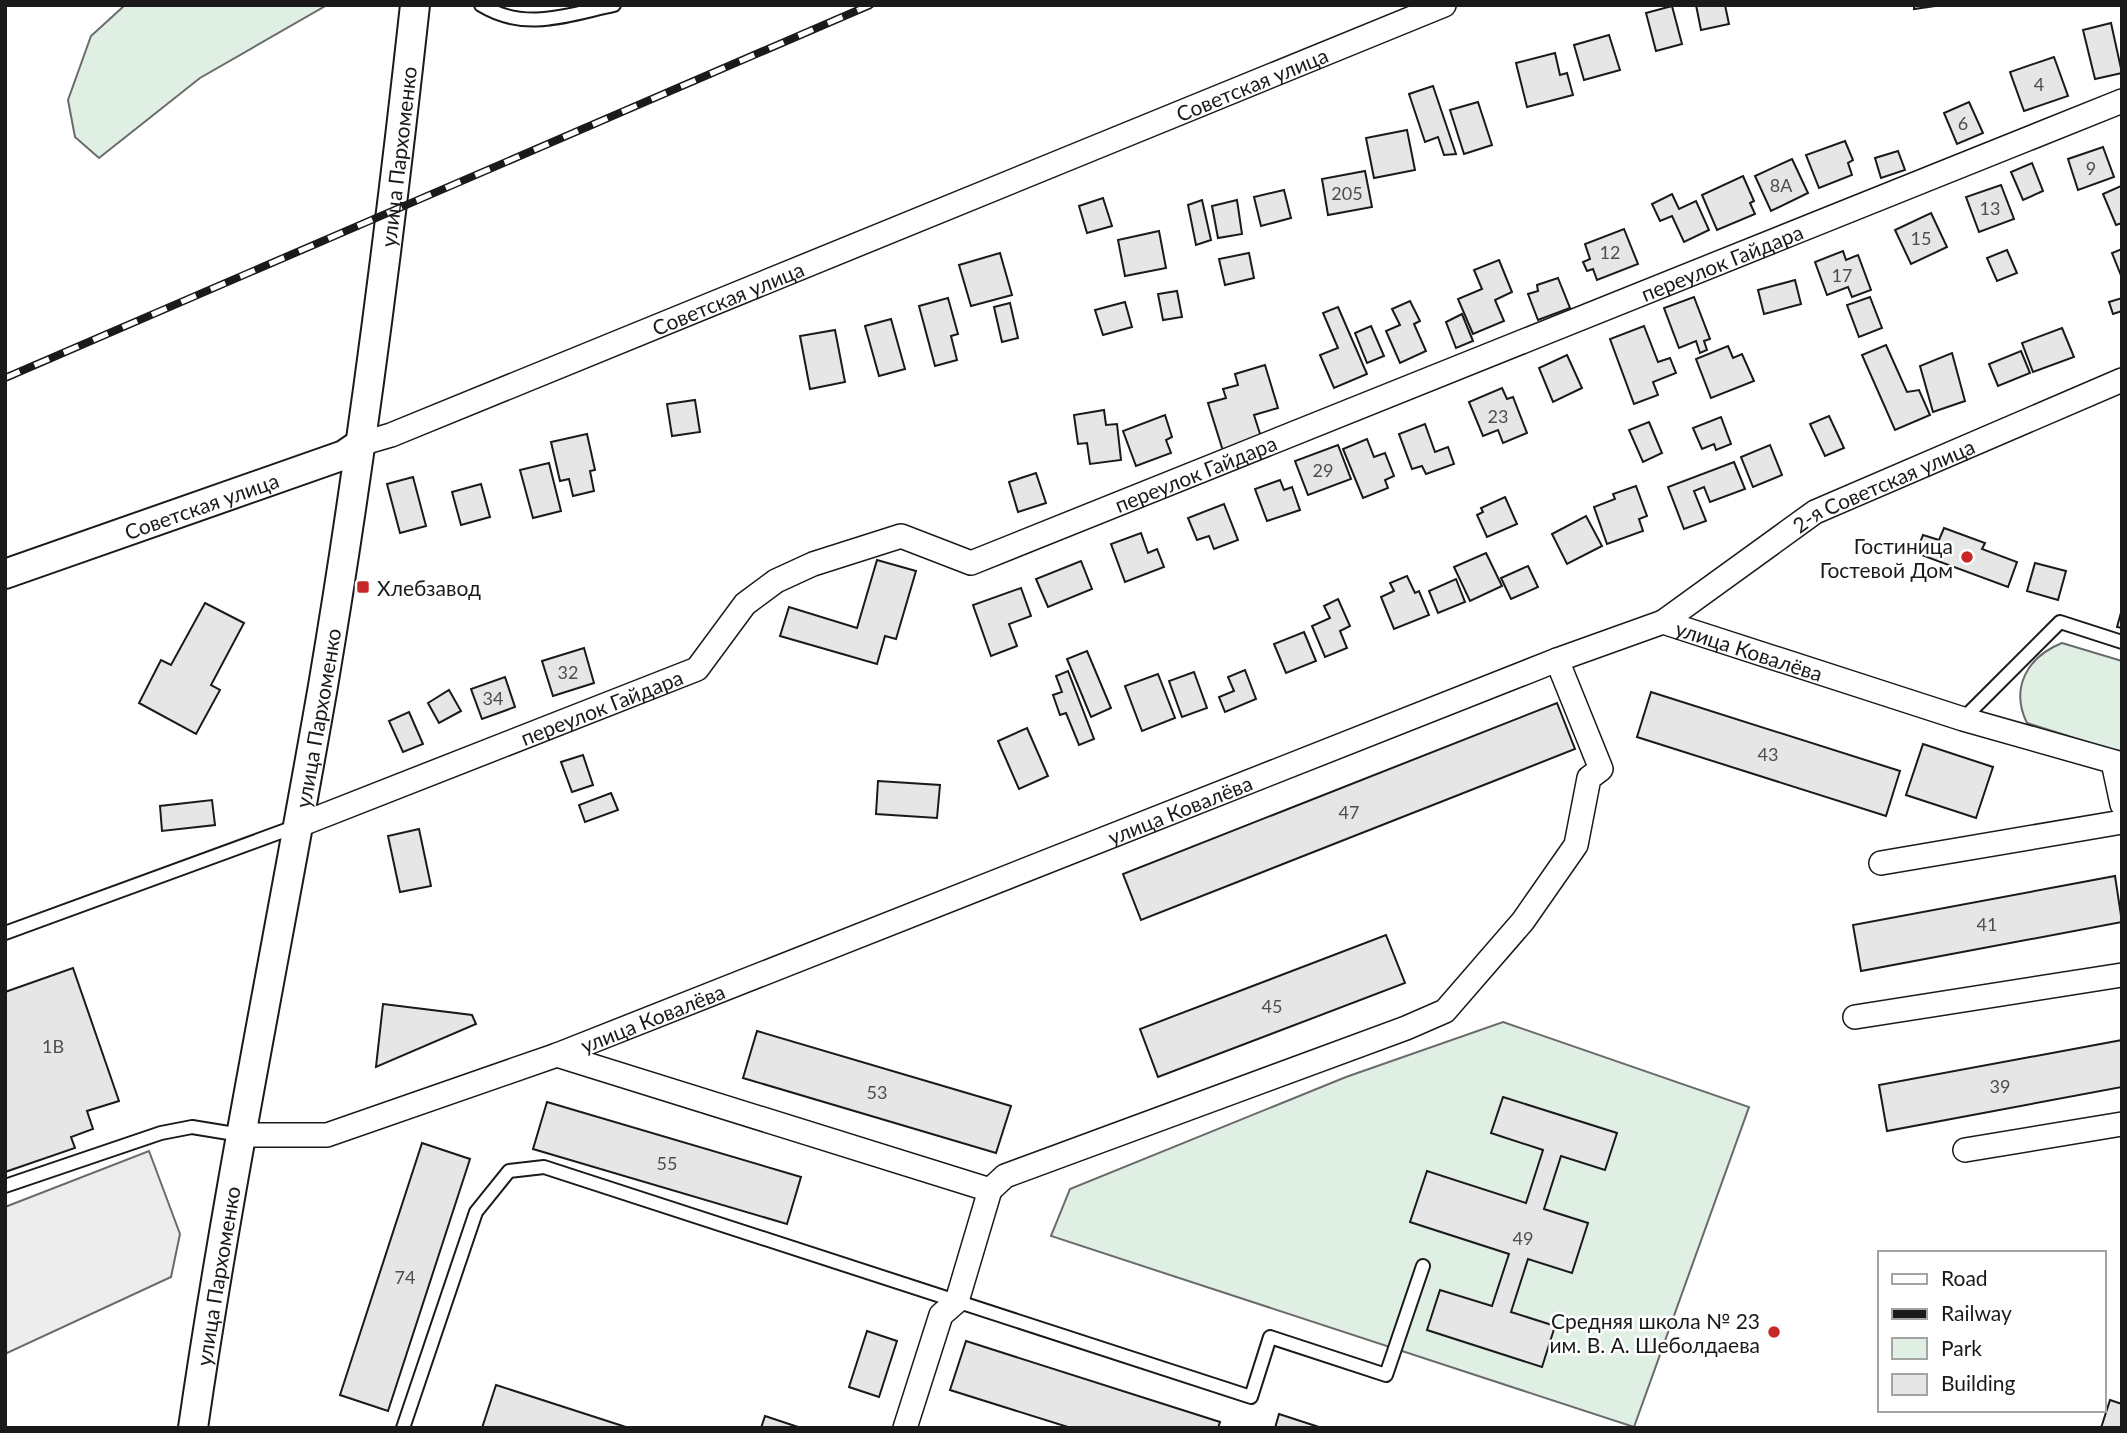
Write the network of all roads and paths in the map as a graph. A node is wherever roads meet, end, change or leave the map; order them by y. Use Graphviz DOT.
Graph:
graph roads {
  1 [pos="415,5"];
  2 [pos="481,5"];
  3 [pos="614,5"];
  4 [pos="1444,5"];
  5 [pos="2122,101"];
  6 [pos="2122,380"];
  7 [pos="359,444"];
  8 [pos="5,574"];
  9 [pos="1663,622"];
  10 [pos="2122,642"];
  11 [pos="1557,660"];
  12 [pos="1963,719"];
  13 [pos="2117,763"];
  14 [pos="2122,804"];
  15 [pos="2122,822"];
  16 [pos="298,826"];
  17 [pos="1881,863"];
  18 [pos="5,933"];
  19 [pos="2122,975"];
  20 [pos="1855,1017"];
  21 [pos="557,1055"];
  22 [pos="2122,1124"];
  23 [pos="241,1136"];
  24 [pos="1965,1150"];
  25 [pos="5,1186"];
  26 [pos="990,1190"];
  27 [pos="1423,1266"];
  28 [pos="957,1301"];
  29 [pos="199,1426"];
  30 [pos="402,1428"];
  31 [pos="905,1428"];
  1 -- 7 [label="street, улица Пархоменко"];
  2 -- 3 [label="lane"];
  4 -- 7 [label="street, Советская улица"];
  5 -- 16 [label="street, переулок Гайдара"];
  6 -- 9 [label="street, 2-я Советская улица"];
  7 -- 8 [label="street, Советская улица"];
  7 -- 16 [label="street, улица Пархоменко"];
  9 -- 11 [label="street, улица Ковалёва"];
  9 -- 12 [label="street, улица Ковалёва"];
  10 -- 12 [label="lane"];
  11 -- 21 [label="street, улица Ковалёва"];
  11 -- 26 [label="street"];
  12 -- 13 [label="street, улица Ковалёва"];
  13 -- 14 [label="street"];
  15 -- 17 [label="street"];
  16 -- 18 [label="lane"];
  16 -- 23 [label="street, улица Пархоменко"];
  19 -- 20 [label="street"];
  21 -- 23 [label="street, улица Ковалёва"];
  21 -- 26 [label="street"];
  22 -- 24 [label="street"];
  23 -- 25 [label="lane"];
  23 -- 29 [label="street, улица Пархоменко"];
  26 -- 28 [label="street"];
  27 -- 28 [label="lane"];
  28 -- 30 [label="lane"];
  28 -- 31 [label="street"];
}
